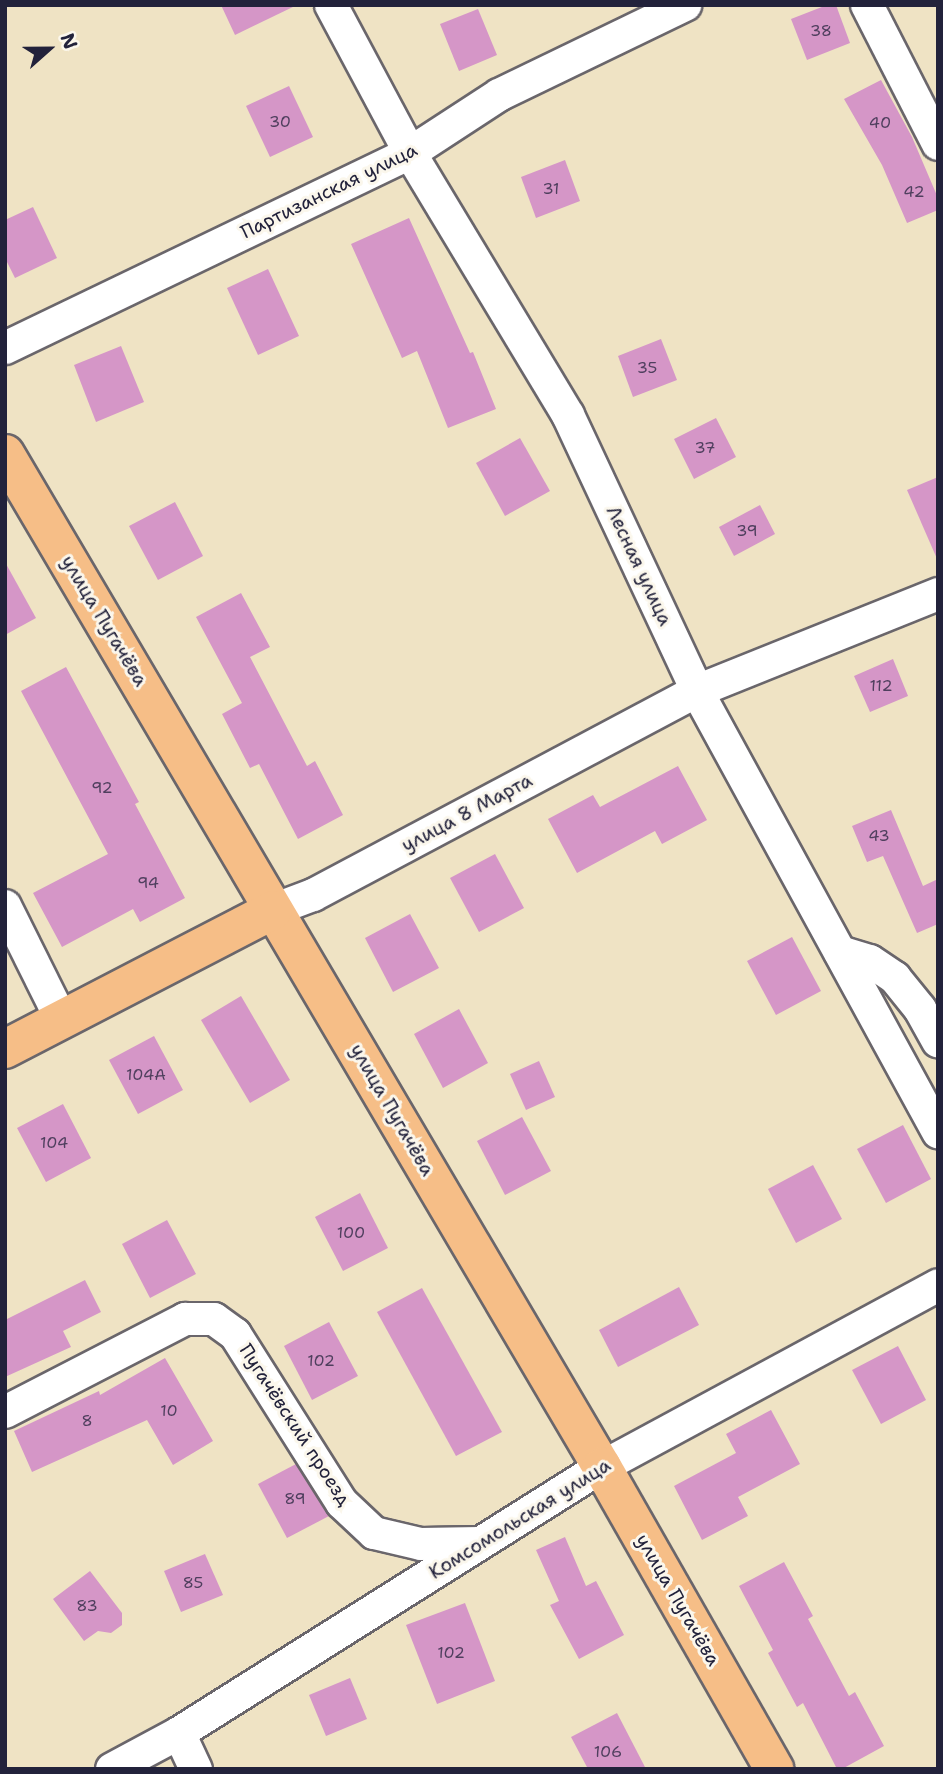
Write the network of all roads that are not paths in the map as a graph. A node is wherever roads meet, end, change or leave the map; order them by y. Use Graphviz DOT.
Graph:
graph roads {
  1 [pos="331,5"];
  2 [pos="685,5"];
  3 [pos="867,5"];
  4 [pos="938,144"];
  5 [pos="410,153"];
  6 [pos="5,348"];
  7 [pos="5,454"];
  8 [pos="938,594"];
  9 [pos="697,691"];
  10 [pos="5,906"];
  11 [pos="274,910"];
  12 [pos="839,952"];
  13 [pos="62,1021"];
  14 [pos="938,1041"];
  15 [pos="5,1049"];
  16 [pos="938,1132"];
  17 [pos="938,1285"];
  18 [pos="5,1412"];
  19 [pos="602,1467"];
  20 [pos="479,1543"];
  21 [pos="179,1733"];
  22 [pos="112,1769"];
  23 [pos="196,1769"];
  24 [pos="774,1769"];
  1 -- 5 [label="street, Лесная улица"];
  2 -- 5 [label="street, Партизанская улица"];
  3 -- 4 [label="street"];
  5 -- 6 [label="street, Партизанская улица"];
  5 -- 9 [label="street, Лесная улица"];
  7 -- 11 [label="main road, улица Пугачёва"];
  8 -- 9 [label="street, улица 8 Марта"];
  9 -- 11 [label="street, улица 8 Марта"];
  9 -- 12 [label="street, Лесная улица"];
  10 -- 13 [label="street"];
  11 -- 13 [label="main road, улица 8 Марта"];
  11 -- 19 [label="main road, улица Пугачёва"];
  12 -- 14 [label="street"];
  12 -- 16 [label="street, Лесная улица"];
  13 -- 15 [label="main road, улица 8 Марта"];
  17 -- 19 [label="street, Комсомольская улица"];
  18 -- 20 [label="street, Пугачёвский проезд"];
  19 -- 20 [label="street, Комсомольская улица"];
  19 -- 24 [label="main road, улица Пугачёва"];
  20 -- 21 [label="street, Комсомольская улица"];
  21 -- 22 [label="street, Комсомольская улица"];
  21 -- 23 [label="street"];
}
